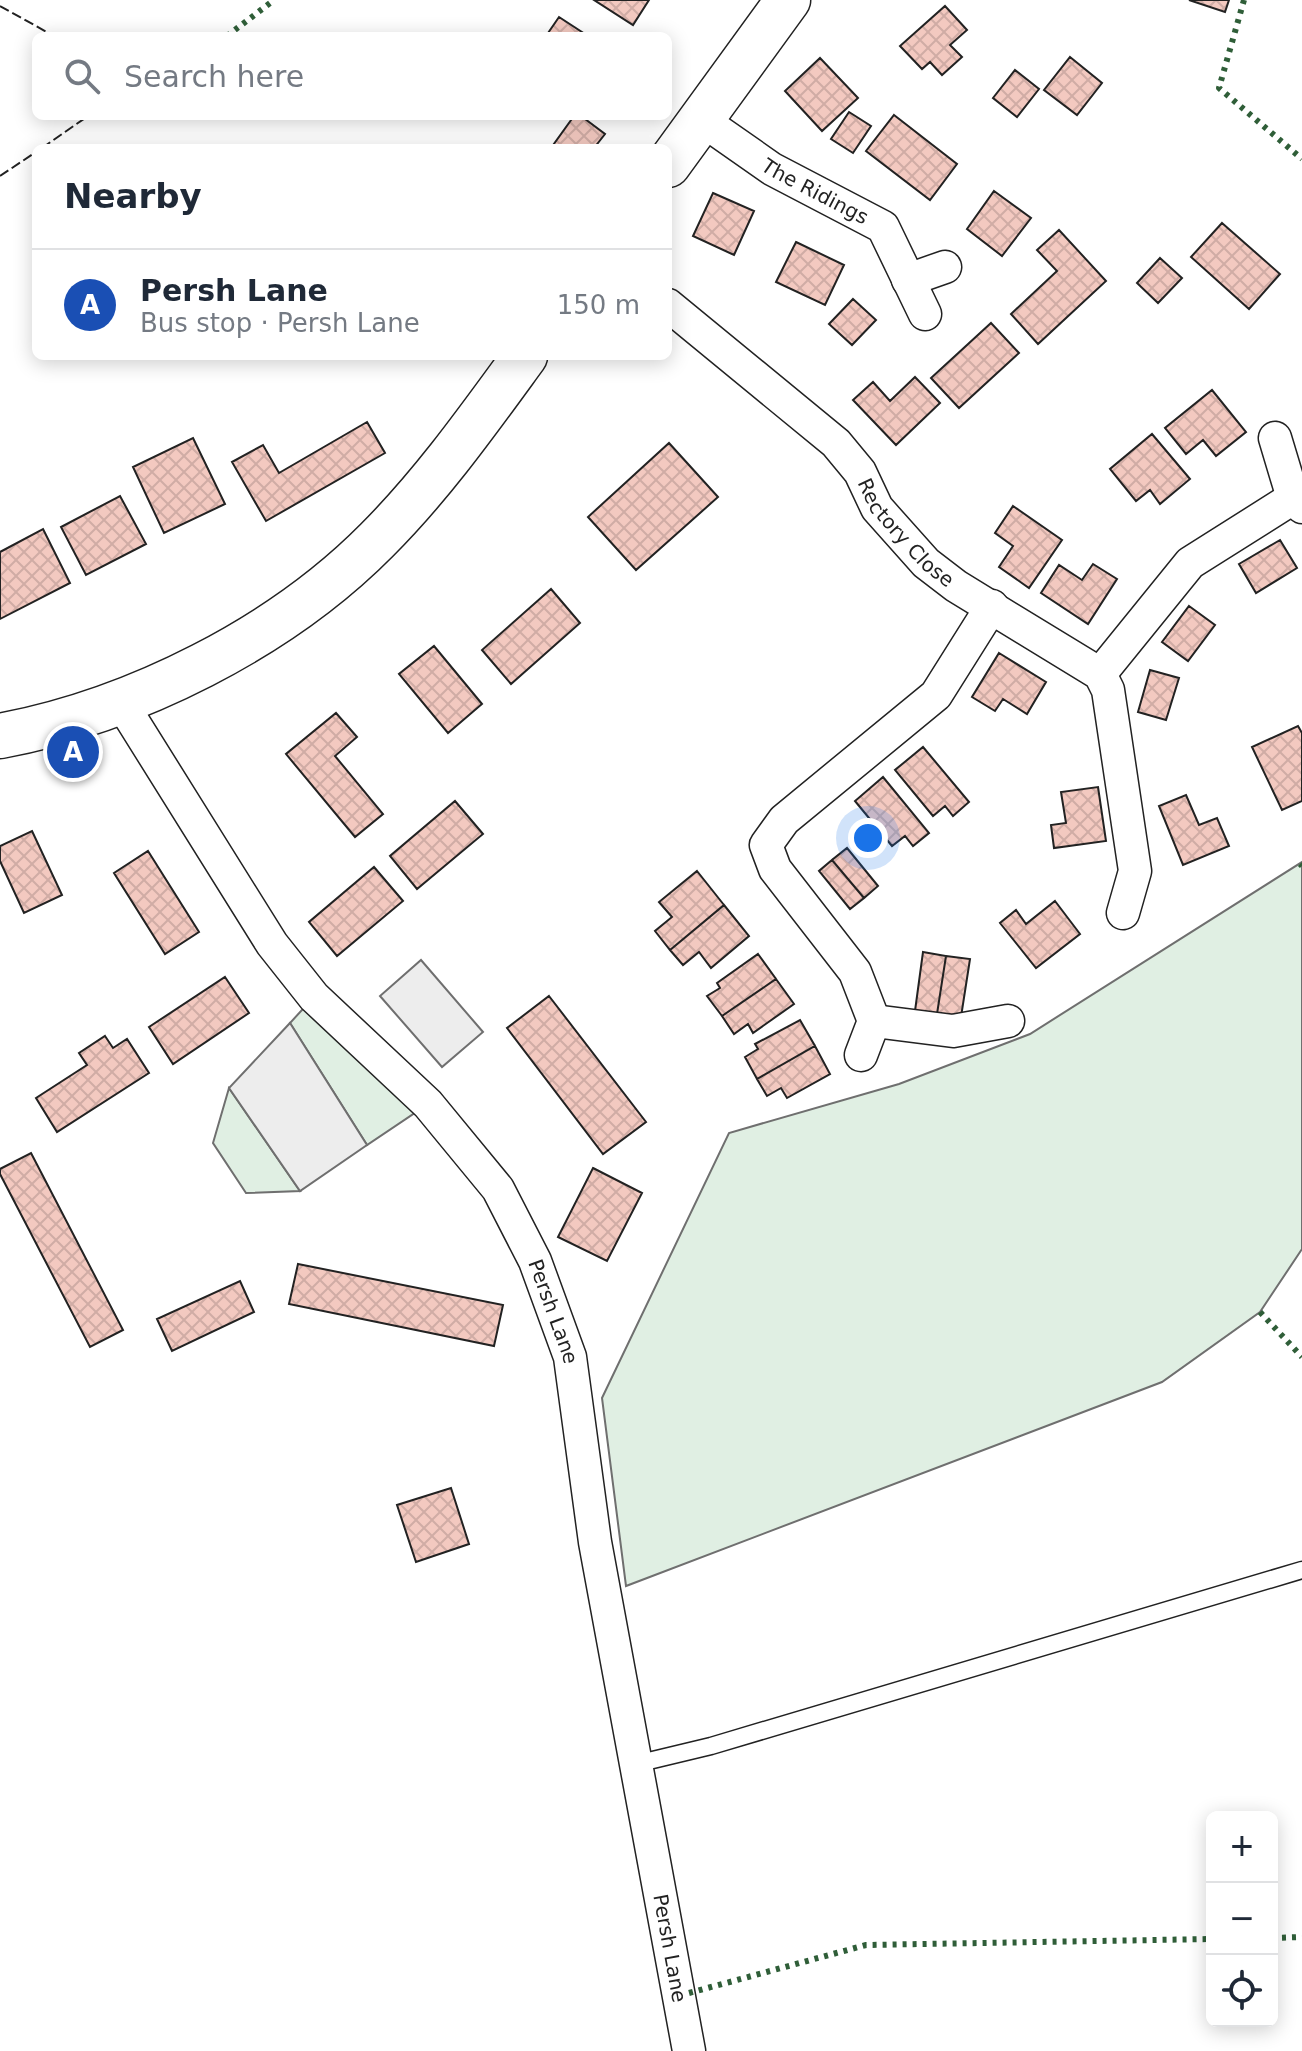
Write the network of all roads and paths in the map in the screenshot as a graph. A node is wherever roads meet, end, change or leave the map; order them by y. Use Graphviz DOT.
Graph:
graph roads {
  1 [pos="788,0"];
  2 [pos="702,120"];
  3 [pos="672,160"];
  4 [pos="945,267"];
  5 [pos="908,280"];
  6 [pos="672,308"];
  7 [pos="925,314"];
  8 [pos="522,360"];
  9 [pos="1275,438"];
  10 [pos="1298,502"];
  11 [pos="992,606"];
  12 [pos="1100,674"];
  13 [pos="122,704"];
  14 [pos="0,736"];
  15 [pos="1123,913"];
  16 [pos="874,1021"];
  17 [pos="1008,1021"];
  18 [pos="861,1055"];
  19 [pos="1302,1570"];
  20 [pos="636,1764"];
  21 [pos="689,2051"];
  1 -- 2 [label="highway"];
  2 -- 3 [label="highway"];
  2 -- 5 [label="street, The Ridings"];
  4 -- 5 [label="street"];
  5 -- 7 [label="street, The Ridings"];
  6 -- 11 [label="street, Rectory Close"];
  8 -- 13 [label="highway"];
  9 -- 10 [label="street"];
  10 -- 12 [label="street"];
  11 -- 12 [label="street, Rectory Close"];
  11 -- 16 [label="street"];
  12 -- 15 [label="street"];
  13 -- 14 [label="highway"];
  13 -- 20 [label="street, Persh Lane"];
  16 -- 17 [label="street"];
  16 -- 18 [label="street"];
  19 -- 20 [label="lane"];
  20 -- 21 [label="street, Persh Lane"];
}
